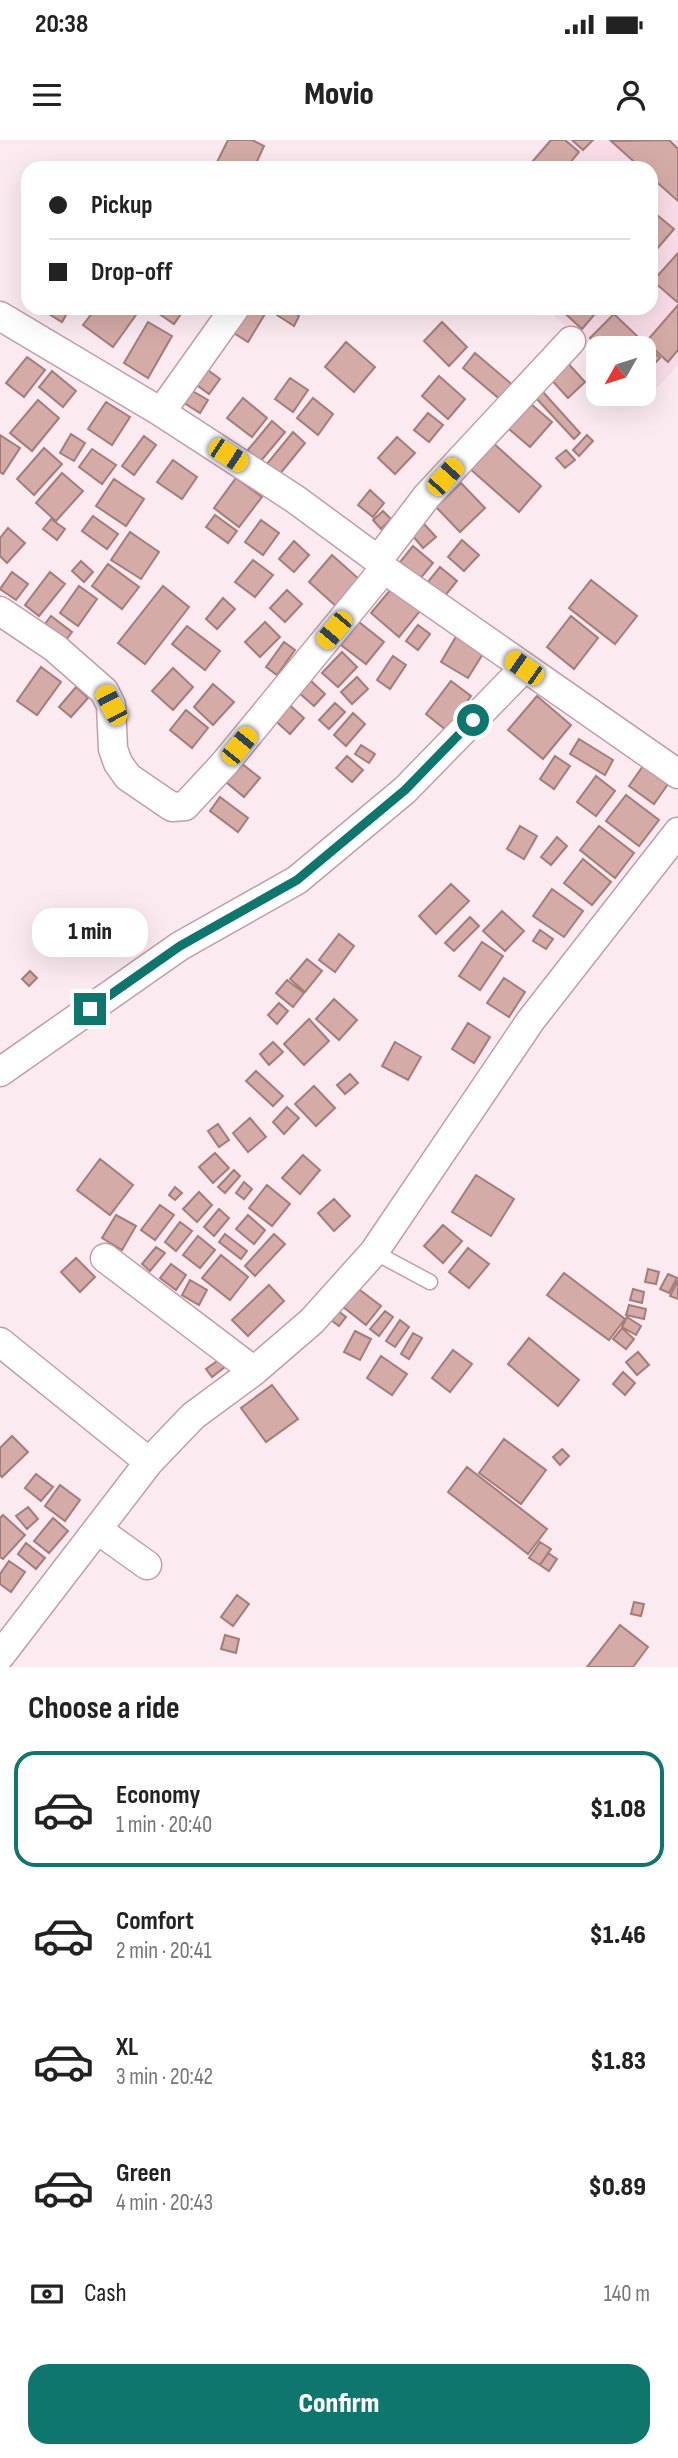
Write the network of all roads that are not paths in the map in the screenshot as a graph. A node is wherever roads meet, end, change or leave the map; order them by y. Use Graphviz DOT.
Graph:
graph roads {
  1 [pos="230,315"];
  2 [pos="0,316"];
  3 [pos="571,341"];
  4 [pos="161,412"];
  5 [pos="381,564"];
  6 [pos="0,611"];
  7 [pos="524,668"];
  8 [pos="678,774"];
  9 [pos="678,832"];
  10 [pos="0,1072"];
  11 [pos="374,1252"];
  12 [pos="106,1258"];
  13 [pos="430,1282"];
  14 [pos="0,1342"];
  15 [pos="254,1371"];
  16 [pos="149,1462"];
  17 [pos="98,1530"];
  18 [pos="147,1564"];
  19 [pos="0,1657"];
  20 [pos="13,1667"];
  1 -- 4 [label="street"];
  2 -- 4 [label="street"];
  3 -- 5 [label="street"];
  4 -- 5 [label="street"];
  5 -- 6 [label="street"];
  5 -- 7 [label="street"];
  7 -- 8 [label="street"];
  7 -- 10 [label="street"];
  9 -- 11 [label="street"];
  11 -- 13 [label="lane"];
  11 -- 15 [label="street"];
  12 -- 15 [label="street"];
  14 -- 16 [label="street"];
  15 -- 16 [label="street"];
  16 -- 17 [label="street"];
  17 -- 18 [label="street"];
  17 -- 19 [label="street"];
  19 -- 20 [label="street"];
}
